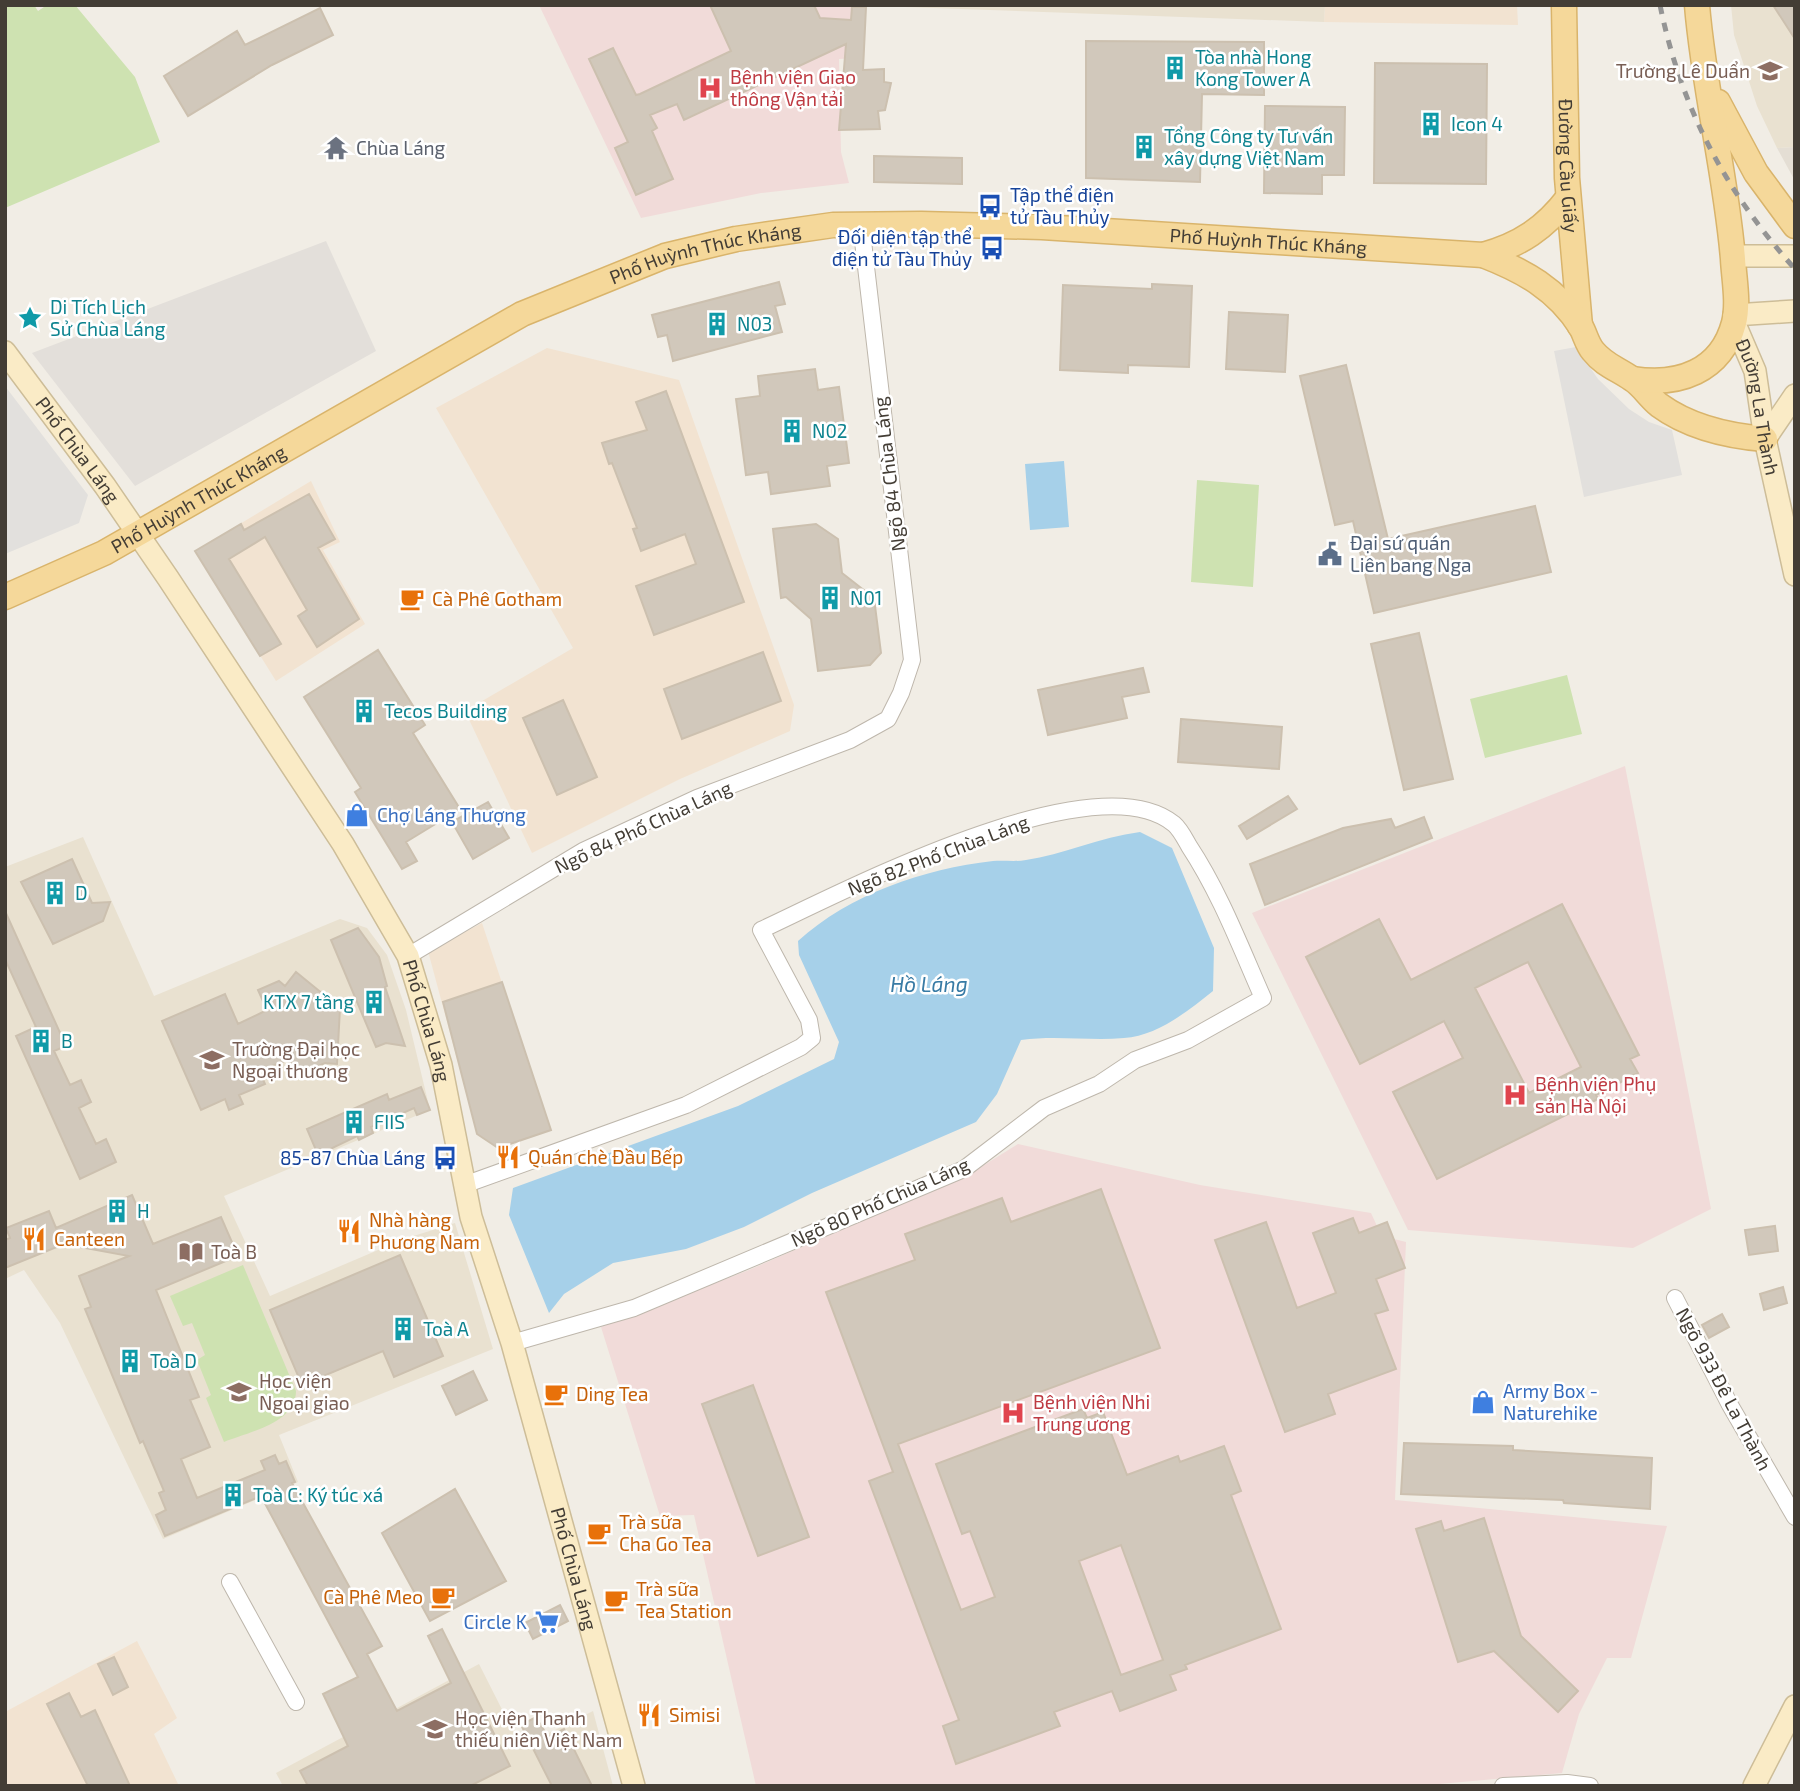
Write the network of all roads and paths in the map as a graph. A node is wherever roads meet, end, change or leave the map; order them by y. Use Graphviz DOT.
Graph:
graph roads {
  1 [pos="1564,5"];
  2 [pos="1697,5"];
  3 [pos="1703,69"];
  4 [pos="1568,198"];
  5 [pos="861,225"];
  6 [pos="1795,226"];
  7 [pos="1483,256"];
  8 [pos="1795,256"];
  9 [pos="1733,257"];
  10 [pos="1795,311"];
  11 [pos="1734,318"];
  12 [pos="1580,326"];
  13 [pos="5,352"];
  14 [pos="1633,379"];
  15 [pos="1795,395"];
  16 [pos="1765,439"];
  17 [pos="137,533"];
  18 [pos="1795,575"];
  19 [pos="5,597"];
  20 [pos="888,719"];
  21 [pos="408,956"];
  22 [pos="1263,998"];
  23 [pos="464,1185"];
  24 [pos="1675,1298"];
  25 [pos="512,1343"];
  26 [pos="1795,1517"];
  27 [pos="230,1582"];
  28 [pos="296,1702"];
  29 [pos="1795,1706"];
  30 [pos="634,1786"];
  31 [pos="1503,1786"];
  32 [pos="1590,1786"];
  33 [pos="1754,1786"];
  1 -- 4 [label="main road, Đường Cầu Giấy"];
  2 -- 3 [label="main road"];
  3 -- 6 [label="main road"];
  3 -- 9 [label="main road"];
  4 -- 7 [label="main road, Phố Huỳnh Thúc Kháng"];
  4 -- 12 [label="main road, Đường Cầu Giấy"];
  5 -- 7 [label="main road, Phố Huỳnh Thúc Kháng"];
  5 -- 17 [label="main road, Phố Huỳnh Thúc Kháng"];
  5 -- 20 [label="street, Ngõ 84 Chùa Láng"];
  7 -- 12 [label="main road, Phố Huỳnh Thúc Kháng"];
  8 -- 9 [label="street"];
  9 -- 11 [label="main road"];
  10 -- 11 [label="street"];
  11 -- 14 [label="main road"];
  11 -- 16 [label="street, Đường La Thành"];
  12 -- 14 [label="main road, Phố Huỳnh Thúc Kháng"];
  13 -- 17 [label="street, Phố Chùa Láng"];
  14 -- 16 [label="main road"];
  15 -- 16 [label="street"];
  16 -- 18 [label="street, Đường La Thành"];
  17 -- 19 [label="main road, Phố Huỳnh Thúc Kháng"];
  17 -- 21 [label="street, Phố Chùa Láng"];
  20 -- 21 [label="street, Ngõ 84 Phố Chùa Láng"];
  21 -- 23 [label="street, Phố Chùa Láng"];
  22 -- 23 [label="street, Ngõ 82 Phố Chùa Láng"];
  22 -- 25 [label="street, Ngõ 80 Phố Chùa Láng"];
  23 -- 25 [label="street, Phố Chùa Láng"];
  24 -- 26 [label="street, Ngõ 933 Đê La Thành"];
  25 -- 30 [label="street, Phố Chùa Láng"];
  27 -- 28 [label="street"];
  29 -- 33 [label="street"];
  31 -- 32 [label="street"];
}
